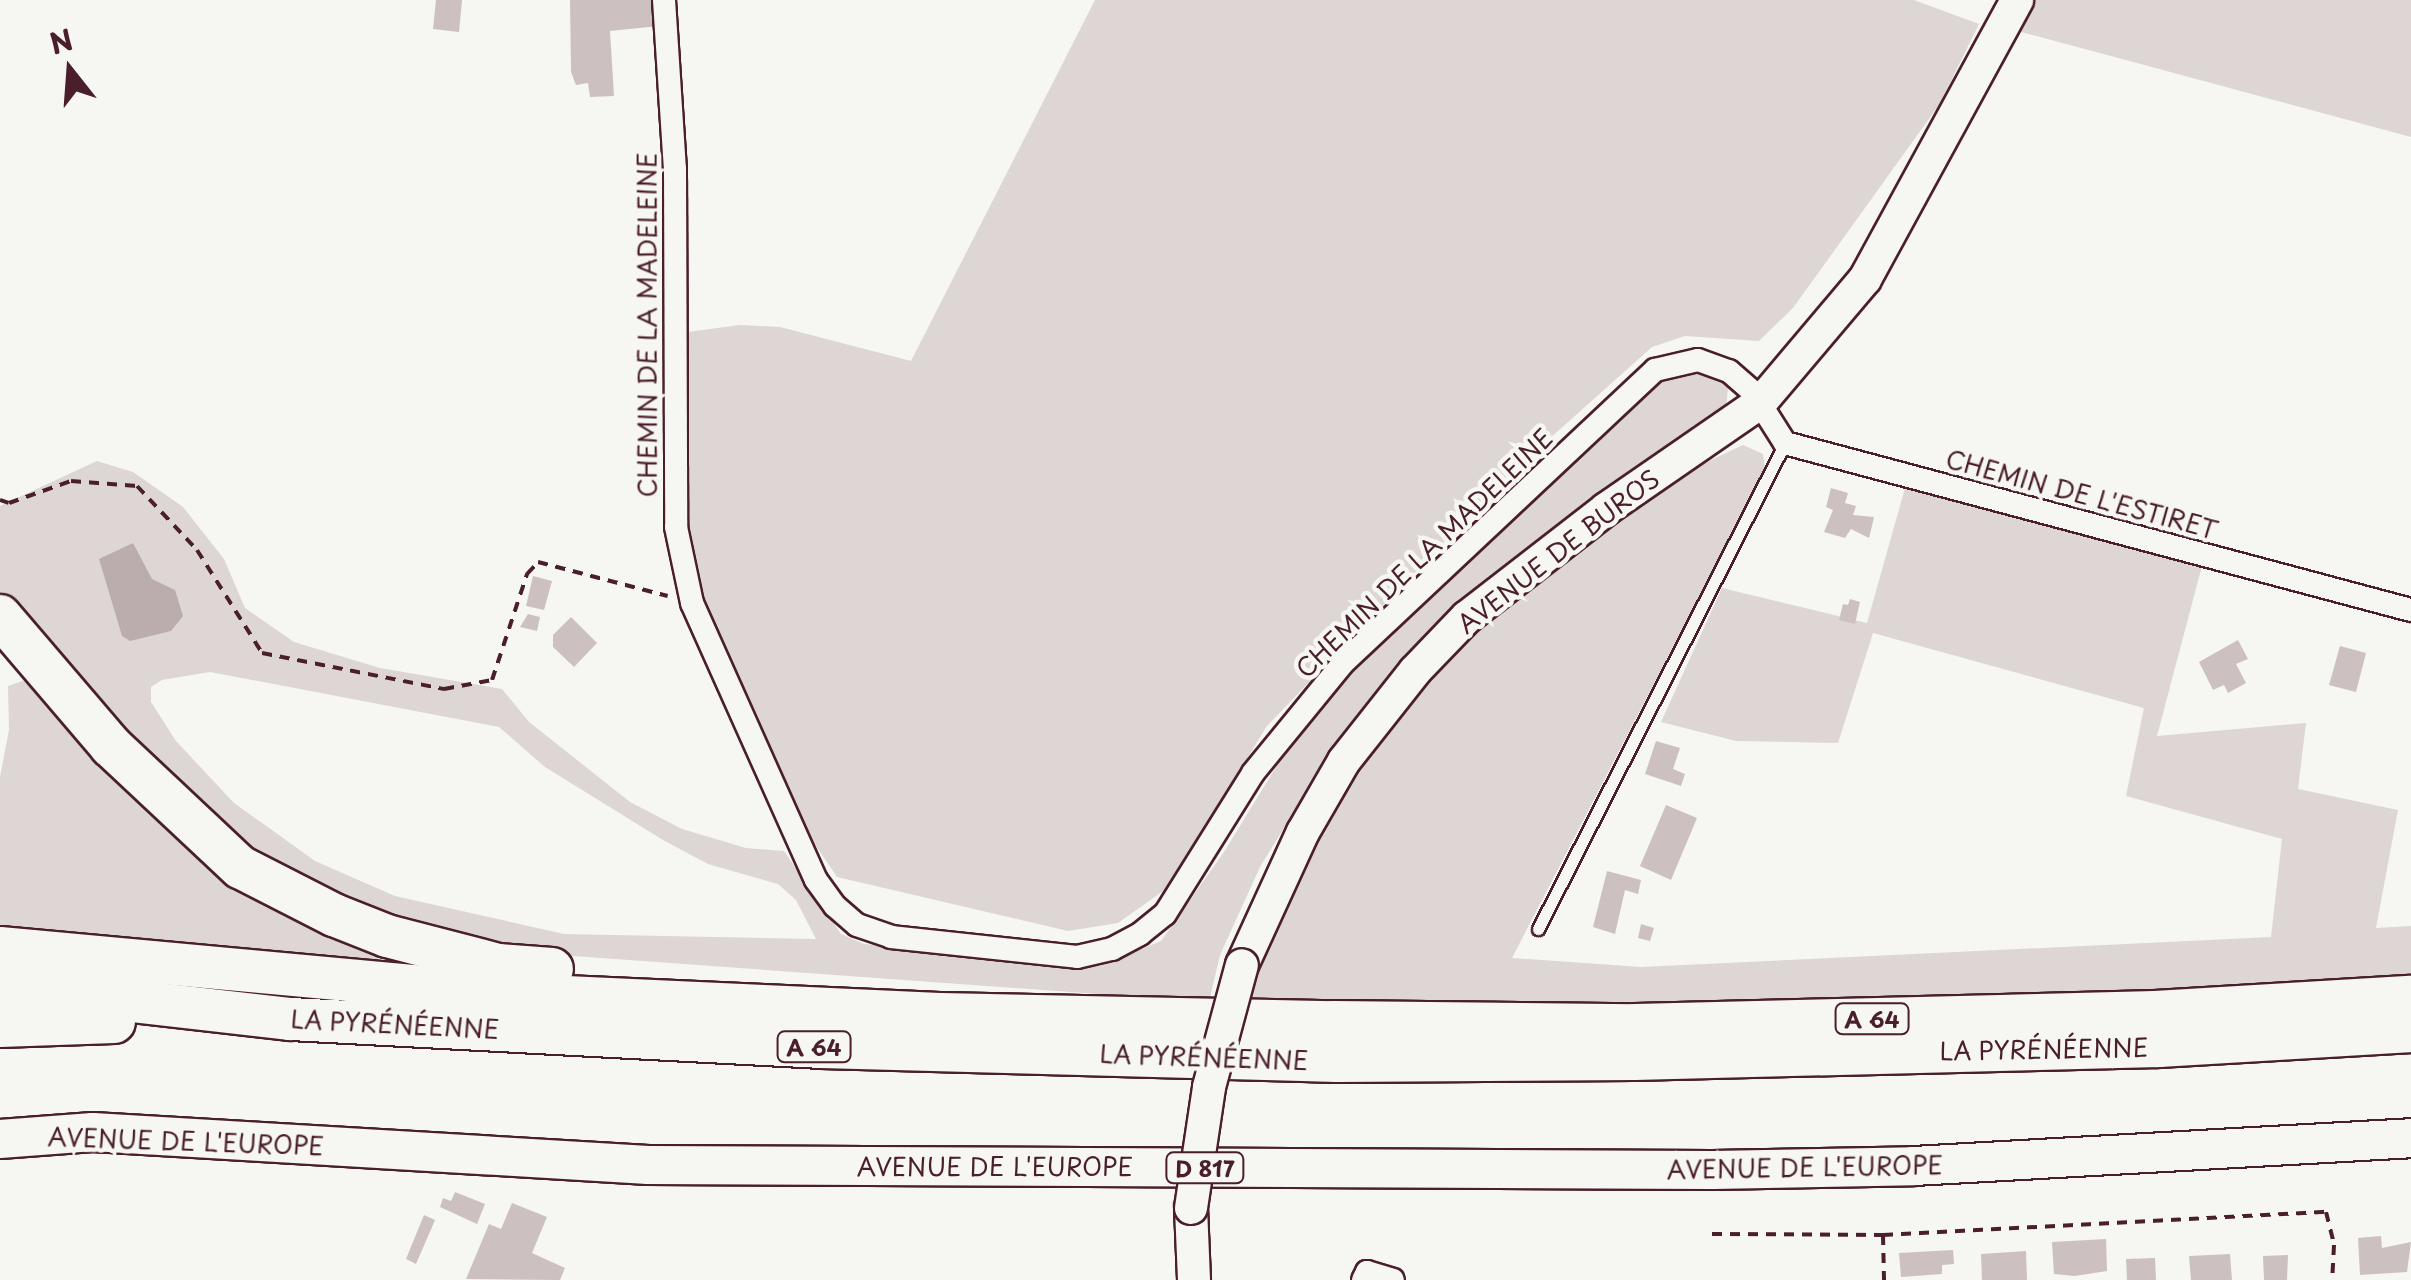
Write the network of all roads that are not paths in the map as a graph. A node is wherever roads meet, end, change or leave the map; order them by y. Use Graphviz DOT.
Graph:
graph roads {
  1 [pos="664,0"];
  2 [pos="2018,0"];
  3 [pos="1761,402"];
  4 [pos="1786,443"];
  5 [pos="2411,610"];
  6 [pos="0,616"];
  7 [pos="1538,929"];
  8 [pos="0,948"];
  9 [pos="0,986"];
  10 [pos="2411,997"];
  11 [pos="940,1014"];
  12 [pos="291,1019"];
  13 [pos="0,1026"];
  14 [pos="2411,1031"];
  15 [pos="2411,1138"];
  16 [pos="0,1139"];
  17 [pos="1194,1280"];
  18 [pos="1363,1280"];
  19 [pos="1393,1280"];
  1 -- 3 [label="street, CHEMIN DE LA MADELEINE"];
  2 -- 3 [label="street, AVENUE DE BUROS"];
  3 -- 4 [label="street"];
  3 -- 17 [label="street, AVENUE DE BUROS, bridge"];
  4 -- 5 [label="street, CHEMIN DE L'ESTIRET"];
  4 -- 7 [label="lane"];
  6 -- 11 [label="highway"];
  8 -- 11 [label="highway, LA PYRÉNÉENNE / A 64"];
  9 -- 12 [label="highway, LA PYRÉNÉENNE / A 64"];
  10 -- 11 [label="highway, LA PYRÉNÉENNE / A 64"];
  12 -- 13 [label="highway"];
  12 -- 14 [label="highway, LA PYRÉNÉENNE / A 64"];
  15 -- 16 [label="main road, AVENUE DE L'EUROPE / D 817"];
  18 -- 19 [label="street"];
}
